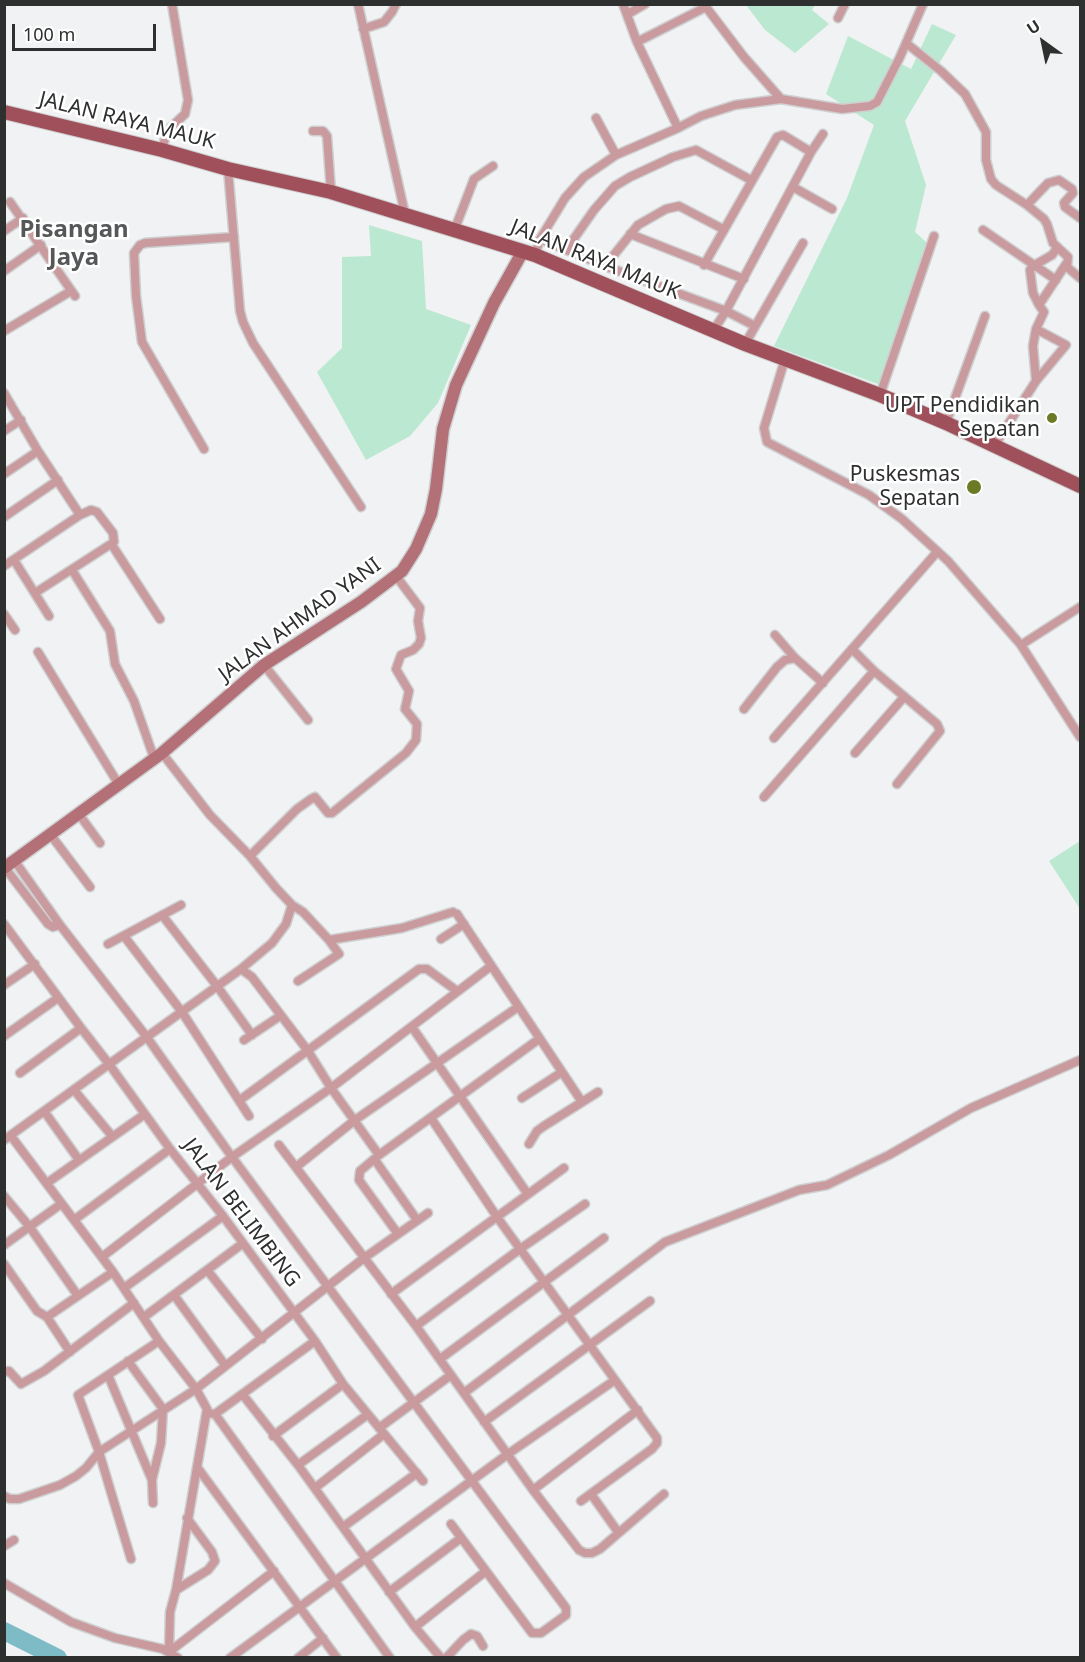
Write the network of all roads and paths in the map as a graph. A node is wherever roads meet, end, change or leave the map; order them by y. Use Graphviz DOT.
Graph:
graph roads {
  1 [pos="172,4"];
  2 [pos="358,4"];
  3 [pos="396,4"];
  4 [pos="623,4"];
  5 [pos="645,4"];
  6 [pos="844,4"];
  7 [pos="923,4"];
  8 [pos="705,6"];
  9 [pos="628,14"];
  10 [pos="838,18"];
  11 [pos="363,29"];
  12 [pos="637,42"];
  13 [pos="906,43"];
  14 [pos="781,99"];
  15 [pos="4,112"];
  16 [pos="596,118"];
  17 [pos="678,128"];
  18 [pos="313,130"];
  19 [pos="823,134"];
  20 [pos="162,150"];
  21 [pos="811,152"];
  22 [pos="616,155"];
  23 [pos="493,166"];
  24 [pos="228,169"];
  25 [pos="751,180"];
  26 [pos="793,187"];
  27 [pos="331,192"];
  28 [pos="10,202"];
  29 [pos="1027,205"];
  30 [pos="832,209"];
  31 [pos="405,214"];
  32 [pos="1080,218"];
  33 [pos="23,219"];
  34 [pos="723,229"];
  35 [pos="983,230"];
  36 [pos="4,231"];
  37 [pos="454,231"];
  38 [pos="630,234"];
  39 [pos="934,236"];
  40 [pos="234,237"];
  41 [pos="540,239"];
  42 [pos="803,243"];
  43 [pos="41,245"];
  44 [pos="1057,248"];
  45 [pos="566,250"];
  46 [pos="529,253"];
  47 [pos="1066,264"];
  48 [pos="704,265"];
  49 [pos="605,266"];
  50 [pos="1033,266"];
  51 [pos="4,271"];
  52 [pos="1080,278"];
  53 [pos="744,279"];
  54 [pos="1056,280"];
  55 [pos="1039,305"];
  56 [pos="726,311"];
  57 [pos="985,316"];
  58 [pos="755,326"];
  59 [pos="1036,329"];
  60 [pos="4,331"];
  61 [pos="713,331"];
  62 [pos="745,344"];
  63 [pos="785,359"];
  64 [pos="1036,381"];
  65 [pos="4,393"];
  66 [pos="880,395"];
  67 [pos="21,420"];
  68 [pos="946,423"];
  69 [pos="4,430"];
  70 [pos="994,446"];
  71 [pos="204,449"];
  72 [pos="38,451"];
  73 [pos="4,474"];
  74 [pos="58,480"];
  75 [pos="1080,484"];
  76 [pos="361,507"];
  77 [pos="80,515"];
  78 [pos="4,517"];
  79 [pos="112,545"];
  80 [pos="937,552"];
  81 [pos="14,560"];
  82 [pos="4,566"];
  83 [pos="72,570"];
  84 [pos="396,576"];
  85 [pos="35,593"];
  86 [pos="1080,606"];
  87 [pos="4,614"];
  88 [pos="50,616"];
  89 [pos="160,619"];
  90 [pos="15,630"];
  91 [pos="775,635"];
  92 [pos="1021,645"];
  93 [pos="852,649"];
  94 [pos="38,652"];
  95 [pos="795,658"];
  96 [pos="264,665"];
  97 [pos="874,671"];
  98 [pos="824,683"];
  99 [pos="904,698"];
  100 [pos="744,709"];
  101 [pos="308,720"];
  102 [pos="1080,736"];
  103 [pos="774,738"];
  104 [pos="855,753"];
  105 [pos="158,756"];
  106 [pos="897,784"];
  107 [pos="119,785"];
  108 [pos="764,797"];
  109 [pos="78,813"];
  110 [pos="50,834"];
  111 [pos="100,843"];
  112 [pos="250,856"];
  113 [pos="10,869"];
  114 [pos="90,887"];
  115 [pos="182,905"];
  116 [pos="292,905"];
  117 [pos="162,915"];
  118 [pos="4,924"];
  119 [pos="464,924"];
  120 [pos="124,936"];
  121 [pos="441,939"];
  122 [pos="329,940"];
  123 [pos="108,944"];
  124 [pos="35,964"];
  125 [pos="490,966"];
  126 [pos="241,969"];
  127 [pos="298,981"];
  128 [pos="4,985"];
  129 [pos="218,986"];
  130 [pos="457,992"];
  131 [pos="58,998"];
  132 [pos="518,1007"];
  133 [pos="182,1012"];
  134 [pos="280,1016"];
  135 [pos="412,1027"];
  136 [pos="81,1028"];
  137 [pos="4,1036"];
  138 [pos="146,1036"];
  139 [pos="539,1039"];
  140 [pos="308,1051"];
  141 [pos="1080,1060"];
  142 [pos="436,1063"];
  143 [pos="109,1064"];
  144 [pos="561,1072"];
  145 [pos="20,1073"];
  146 [pos="331,1088"];
  147 [pos="74,1090"];
  148 [pos="598,1092"];
  149 [pos="461,1096"];
  150 [pos="522,1098"];
  151 [pos="240,1100"];
  152 [pos="582,1102"];
  153 [pos="44,1111"];
  154 [pos="145,1114"];
  155 [pos="249,1116"];
  156 [pos="431,1118"];
  157 [pos="355,1120"];
  158 [pos="112,1136"];
  159 [pos="8,1138"];
  160 [pos="529,1144"];
  161 [pos="279,1145"];
  162 [pos="170,1149"];
  163 [pos="232,1157"];
  164 [pos="377,1157"];
  165 [pos="79,1160"];
  166 [pos="296,1167"];
  167 [pos="564,1168"];
  168 [pos="46,1183"];
  169 [pos="197,1185"];
  170 [pos="527,1193"];
  171 [pos="4,1196"];
  172 [pos="61,1204"];
  173 [pos="585,1204"];
  174 [pos="428,1213"];
  175 [pos="223,1216"];
  176 [pos="497,1217"];
  177 [pos="74,1220"];
  178 [pos="417,1220"];
  179 [pos="29,1226"];
  180 [pos="398,1233"];
  181 [pos="604,1238"];
  182 [pos="242,1244"];
  183 [pos="4,1245"];
  184 [pos="520,1249"];
  185 [pos="102,1257"];
  186 [pos="364,1258"];
  187 [pos="4,1264"];
  188 [pos="207,1270"];
  189 [pos="113,1272"];
  190 [pos="544,1283"];
  191 [pos="327,1287"];
  192 [pos="124,1288"];
  193 [pos="391,1294"];
  194 [pos="174,1295"];
  195 [pos="78,1296"];
  196 [pos="650,1301"];
  197 [pos="134,1303"];
  198 [pos="294,1313"];
  199 [pos="567,1314"];
  200 [pos="47,1317"];
  201 [pos="144,1317"];
  202 [pos="416,1326"];
  203 [pos="262,1339"];
  204 [pos="159,1341"];
  205 [pos="315,1341"];
  206 [pos="590,1346"];
  207 [pos="70,1352"];
  208 [pos="440,1359"];
  209 [pos="128,1361"];
  210 [pos="225,1365"];
  211 [pos="4,1372"];
  212 [pos="108,1375"];
  213 [pos="451,1375"];
  214 [pos="615,1380"];
  215 [pos="343,1384"];
  216 [pos="196,1389"];
  217 [pos="464,1393"];
  218 [pos="243,1395"];
  219 [pos="414,1404"];
  220 [pos="163,1409"];
  221 [pos="638,1410"];
  222 [pos="211,1414"];
  223 [pos="367,1415"];
  224 [pos="484,1422"];
  225 [pos="132,1431"];
  226 [pos="381,1431"];
  227 [pos="273,1436"];
  228 [pos="99,1452"];
  229 [pos="508,1454"];
  230 [pos="298,1465"];
  231 [pos="197,1467"];
  232 [pos="417,1473"];
  233 [pos="152,1480"];
  234 [pos="423,1481"];
  235 [pos="472,1481"];
  236 [pos="315,1488"];
  237 [pos="533,1490"];
  238 [pos="591,1494"];
  239 [pos="664,1494"];
  240 [pos="4,1496"];
  241 [pos="581,1501"];
  242 [pos="153,1503"];
  243 [pos="187,1518"];
  244 [pos="451,1524"];
  245 [pos="343,1527"];
  246 [pos="618,1532"];
  247 [pos="461,1538"];
  248 [pos="14,1540"];
  249 [pos="4,1546"];
  250 [pos="131,1559"];
  251 [pos="364,1559"];
  252 [pos="274,1571"];
  253 [pos="486,1571"];
  254 [pos="335,1582"];
  255 [pos="4,1583"];
  256 [pos="176,1590"];
  257 [pos="389,1592"];
  258 [pos="300,1608"];
  259 [pos="415,1627"];
  260 [pos="322,1638"];
  261 [pos="483,1646"];
  262 [pos="169,1652"];
  263 [pos="178,1658"];
  264 [pos="230,1658"];
  265 [pos="298,1658"];
  266 [pos="337,1658"];
  267 [pos="390,1658"];
  268 [pos="441,1658"];
  269 [pos="446,1658"];
  1 -- 20 [label="street"];
  2 -- 11 [label="street"];
  3 -- 11 [label="street"];
  4 -- 9 [label="street"];
  5 -- 9 [label="street"];
  6 -- 10 [label="street"];
  7 -- 13 [label="street"];
  8 -- 12 [label="street"];
  8 -- 14 [label="street"];
  9 -- 12 [label="street"];
  11 -- 31 [label="street"];
  12 -- 17 [label="street"];
  13 -- 14 [label="street"];
  13 -- 29 [label="street"];
  14 -- 17 [label="street"];
  15 -- 20 [label="main road, JALAN RAYA MAUK"];
  16 -- 22 [label="street"];
  17 -- 22 [label="street"];
  18 -- 27 [label="street"];
  19 -- 21 [label="street"];
  20 -- 24 [label="main road, JALAN RAYA MAUK"];
  21 -- 25 [label="street"];
  21 -- 26 [label="street"];
  22 -- 41 [label="street"];
  23 -- 37 [label="street"];
  24 -- 27 [label="main road, JALAN RAYA MAUK"];
  24 -- 40 [label="street"];
  25 -- 34 [label="street"];
  25 -- 45 [label="street"];
  26 -- 30 [label="street"];
  26 -- 53 [label="street"];
  27 -- 31 [label="main road, JALAN RAYA MAUK"];
  28 -- 33 [label="street"];
  29 -- 32 [label="street"];
  29 -- 44 [label="street"];
  31 -- 37 [label="main road, JALAN RAYA MAUK"];
  33 -- 36 [label="street"];
  33 -- 43 [label="street"];
  34 -- 38 [label="street"];
  34 -- 48 [label="street"];
  35 -- 50 [label="street"];
  37 -- 46 [label="main road, JALAN RAYA MAUK"];
  38 -- 48 [label="street"];
  38 -- 49 [label="street"];
  39 -- 66 [label="street"];
  40 -- 71 [label="street"];
  40 -- 76 [label="street"];
  41 -- 45 [label="street"];
  41 -- 46 [label="street"];
  42 -- 58 [label="street"];
  43 -- 51 [label="street"];
  43 -- 60 [label="street"];
  44 -- 47 [label="street"];
  44 -- 50 [label="street"];
  45 -- 49 [label="street"];
  46 -- 61 [label="main road, JALAN RAYA MAUK"];
  46 -- 84 [label="street, JALAN AHMAD YANI"];
  47 -- 52 [label="street"];
  47 -- 54 [label="street"];
  48 -- 53 [label="street"];
  49 -- 56 [label="street"];
  50 -- 54 [label="street"];
  50 -- 55 [label="street"];
  53 -- 56 [label="street"];
  54 -- 55 [label="street"];
  55 -- 59 [label="street"];
  56 -- 58 [label="street"];
  56 -- 61 [label="street"];
  57 -- 68 [label="street"];
  58 -- 62 [label="street"];
  59 -- 64 [label="street"];
  59 -- 64 [label="street"];
  61 -- 62 [label="main road, JALAN RAYA MAUK"];
  62 -- 63 [label="main road, JALAN RAYA MAUK"];
  63 -- 66 [label="main road, JALAN RAYA MAUK"];
  63 -- 80 [label="street"];
  64 -- 70 [label="street"];
  65 -- 67 [label="street"];
  66 -- 68 [label="main road, JALAN RAYA MAUK"];
  67 -- 69 [label="street"];
  67 -- 72 [label="street"];
  68 -- 70 [label="main road, JALAN RAYA MAUK"];
  70 -- 75 [label="main road, JALAN RAYA MAUK"];
  72 -- 73 [label="street"];
  72 -- 74 [label="street"];
  74 -- 77 [label="street"];
  74 -- 78 [label="street"];
  77 -- 79 [label="street"];
  77 -- 81 [label="street"];
  79 -- 83 [label="street"];
  79 -- 89 [label="street"];
  80 -- 92 [label="street"];
  80 -- 93 [label="street"];
  81 -- 82 [label="street"];
  81 -- 85 [label="street"];
  83 -- 85 [label="street"];
  83 -- 105 [label="street"];
  84 -- 96 [label="street, JALAN AHMAD YANI"];
  84 -- 112 [label="street"];
  85 -- 88 [label="street"];
  86 -- 92 [label="street"];
  87 -- 90 [label="street"];
  91 -- 95 [label="street"];
  92 -- 102 [label="street"];
  93 -- 97 [label="street"];
  93 -- 98 [label="street"];
  94 -- 107 [label="street"];
  95 -- 98 [label="street"];
  95 -- 100 [label="street"];
  96 -- 101 [label="street"];
  96 -- 105 [label="street, JALAN AHMAD YANI"];
  97 -- 99 [label="street"];
  97 -- 108 [label="street"];
  98 -- 103 [label="street"];
  99 -- 104 [label="street"];
  99 -- 106 [label="street"];
  105 -- 107 [label="street, JALAN AHMAD YANI"];
  105 -- 112 [label="street"];
  107 -- 109 [label="street, JALAN AHMAD YANI"];
  109 -- 110 [label="street, JALAN AHMAD YANI"];
  109 -- 111 [label="street"];
  110 -- 113 [label="street, JALAN AHMAD YANI"];
  110 -- 114 [label="street"];
  112 -- 116 [label="street"];
  113 -- 138 [label="street"];
  115 -- 117 [label="street"];
  116 -- 122 [label="street"];
  116 -- 126 [label="street"];
  117 -- 120 [label="street"];
  117 -- 129 [label="street"];
  118 -- 124 [label="street, JALAN BELIMBING"];
  119 -- 121 [label="street"];
  119 -- 122 [label="street"];
  119 -- 125 [label="street"];
  120 -- 123 [label="street"];
  120 -- 133 [label="street"];
  122 -- 127 [label="street"];
  124 -- 128 [label="street"];
  124 -- 131 [label="street, JALAN BELIMBING"];
  125 -- 130 [label="street"];
  125 -- 132 [label="street"];
  126 -- 129 [label="street"];
  126 -- 134 [label="street"];
  129 -- 133 [label="street"];
  129 -- 134 [label="street"];
  130 -- 135 [label="street"];
  130 -- 140 [label="street"];
  131 -- 136 [label="street, JALAN BELIMBING"];
  131 -- 137 [label="street"];
  132 -- 139 [label="street"];
  132 -- 142 [label="street"];
  133 -- 138 [label="street"];
  133 -- 151 [label="street"];
  134 -- 140 [label="street"];
  135 -- 142 [label="street"];
  135 -- 146 [label="street"];
  136 -- 143 [label="street, JALAN BELIMBING"];
  136 -- 145 [label="street"];
  138 -- 143 [label="street"];
  138 -- 163 [label="street"];
  139 -- 144 [label="street"];
  139 -- 149 [label="street"];
  140 -- 146 [label="street"];
  140 -- 151 [label="street"];
  141 -- 199 [label="street"];
  142 -- 149 [label="street"];
  142 -- 157 [label="street"];
  143 -- 147 [label="street"];
  143 -- 154 [label="street, JALAN BELIMBING"];
  144 -- 150 [label="street"];
  144 -- 152 [label="street"];
  146 -- 157 [label="street"];
  146 -- 163 [label="street"];
  147 -- 153 [label="street"];
  147 -- 158 [label="street"];
  148 -- 152 [label="street"];
  149 -- 156 [label="street"];
  149 -- 170 [label="street"];
  151 -- 155 [label="street"];
  152 -- 160 [label="street"];
  153 -- 159 [label="street"];
  153 -- 165 [label="street"];
  154 -- 158 [label="street"];
  154 -- 162 [label="street, JALAN BELIMBING"];
  156 -- 164 [label="street"];
  156 -- 176 [label="street"];
  157 -- 164 [label="street"];
  157 -- 166 [label="street"];
  158 -- 165 [label="street"];
  159 -- 168 [label="street"];
  161 -- 166 [label="street"];
  162 -- 169 [label="street, JALAN BELIMBING"];
  162 -- 177 [label="street"];
  163 -- 169 [label="street"];
  163 -- 191 [label="street"];
  164 -- 178 [label="street"];
  164 -- 180 [label="street"];
  165 -- 168 [label="street"];
  166 -- 186 [label="street"];
  167 -- 170 [label="street"];
  168 -- 172 [label="street"];
  169 -- 175 [label="street, JALAN BELIMBING"];
  169 -- 185 [label="street"];
  170 -- 176 [label="street"];
  171 -- 179 [label="street"];
  172 -- 177 [label="street"];
  172 -- 179 [label="street"];
  173 -- 184 [label="street"];
  174 -- 178 [label="street"];
  175 -- 182 [label="street, JALAN BELIMBING"];
  175 -- 192 [label="street"];
  176 -- 184 [label="street"];
  176 -- 193 [label="street"];
  177 -- 185 [label="street"];
  178 -- 180 [label="street"];
  179 -- 183 [label="street"];
  179 -- 195 [label="street"];
  180 -- 186 [label="street"];
  181 -- 190 [label="street"];
  182 -- 188 [label="street"];
  182 -- 198 [label="street, JALAN BELIMBING"];
  184 -- 190 [label="street"];
  184 -- 202 [label="street"];
  185 -- 189 [label="street"];
  186 -- 191 [label="street"];
  186 -- 193 [label="street"];
  187 -- 200 [label="street"];
  188 -- 194 [label="street"];
  188 -- 203 [label="street"];
  189 -- 192 [label="street"];
  189 -- 195 [label="street"];
  190 -- 199 [label="street"];
  190 -- 208 [label="street"];
  191 -- 198 [label="street"];
  191 -- 219 [label="street"];
  192 -- 197 [label="street"];
  193 -- 202 [label="street"];
  194 -- 201 [label="street"];
  194 -- 210 [label="street"];
  195 -- 200 [label="street"];
  196 -- 206 [label="street"];
  197 -- 201 [label="street"];
  197 -- 207 [label="street"];
  198 -- 203 [label="street"];
  198 -- 205 [label="street, JALAN BELIMBING"];
  199 -- 206 [label="street"];
  199 -- 217 [label="street"];
  200 -- 207 [label="street"];
  201 -- 204 [label="street"];
  202 -- 208 [label="street"];
  203 -- 210 [label="street"];
  204 -- 209 [label="street"];
  204 -- 216 [label="street"];
  205 -- 215 [label="street, JALAN BELIMBING"];
  205 -- 218 [label="street"];
  206 -- 214 [label="street"];
  206 -- 224 [label="street"];
  207 -- 211 [label="street"];
  208 -- 213 [label="street"];
  209 -- 212 [label="street"];
  209 -- 220 [label="street"];
  210 -- 216 [label="street"];
  212 -- 225 [label="street"];
  212 -- 228 [label="street"];
  213 -- 217 [label="street"];
  213 -- 219 [label="street"];
  214 -- 221 [label="street"];
  214 -- 229 [label="street"];
  215 -- 223 [label="street, JALAN BELIMBING"];
  215 -- 227 [label="street"];
  216 -- 220 [label="street"];
  216 -- 222 [label="street"];
  217 -- 224 [label="street"];
  218 -- 222 [label="street"];
  218 -- 227 [label="street"];
  219 -- 226 [label="street"];
  219 -- 235 [label="street"];
  220 -- 225 [label="street"];
  220 -- 233 [label="street"];
  221 -- 237 [label="street"];
  221 -- 238 [label="street"];
  222 -- 231 [label="street"];
  222 -- 254 [label="street"];
  223 -- 226 [label="street, JALAN BELIMBING"];
  223 -- 230 [label="street"];
  224 -- 229 [label="street"];
  225 -- 228 [label="street"];
  225 -- 233 [label="street"];
  226 -- 232 [label="street, JALAN BELIMBING"];
  226 -- 236 [label="street"];
  227 -- 230 [label="street"];
  228 -- 240 [label="street"];
  228 -- 250 [label="street"];
  229 -- 235 [label="street"];
  229 -- 237 [label="street"];
  230 -- 236 [label="street"];
  231 -- 243 [label="street"];
  231 -- 252 [label="street"];
  232 -- 234 [label="street, JALAN BELIMBING"];
  232 -- 245 [label="street"];
  233 -- 242 [label="street"];
  235 -- 251 [label="street"];
  235 -- 253 [label="street"];
  236 -- 245 [label="street"];
  237 -- 246 [label="street"];
  238 -- 241 [label="street"];
  238 -- 246 [label="street"];
  239 -- 246 [label="street"];
  243 -- 256 [label="street"];
  243 -- 256 [label="street"];
  244 -- 247 [label="street"];
  245 -- 251 [label="street"];
  247 -- 253 [label="street"];
  247 -- 257 [label="street"];
  248 -- 249 [label="street"];
  251 -- 254 [label="street"];
  251 -- 257 [label="street"];
  252 -- 258 [label="street"];
  252 -- 262 [label="street"];
  253 -- 259 [label="street"];
  254 -- 258 [label="street"];
  254 -- 267 [label="street"];
  255 -- 262 [label="street"];
  256 -- 262 [label="street"];
  257 -- 259 [label="street"];
  258 -- 260 [label="street"];
  258 -- 264 [label="street"];
  259 -- 268 [label="street"];
  260 -- 265 [label="street"];
  260 -- 266 [label="street"];
  261 -- 269 [label="street"];
  262 -- 263 [label="street"];
}
